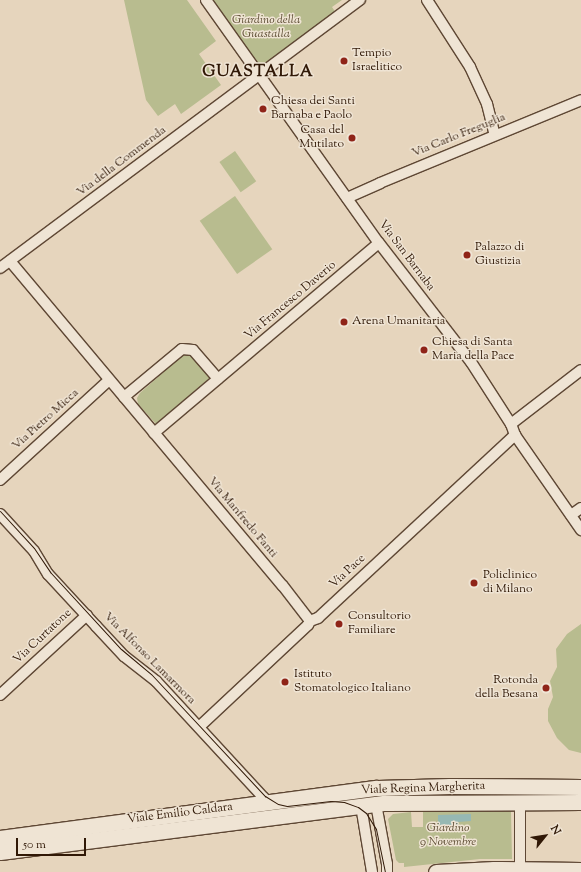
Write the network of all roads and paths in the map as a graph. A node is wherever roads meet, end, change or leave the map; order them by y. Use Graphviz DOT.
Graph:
graph roads {
  1 [pos="206,0"];
  2 [pos="360,0"];
  3 [pos="427,0"];
  4 [pos="260,76"];
  5 [pos="581,100"];
  6 [pos="496,135"];
  7 [pos="347,198"];
  8 [pos="379,243"];
  9 [pos="10,261"];
  10 [pos="0,268"];
  11 [pos="581,370"];
  12 [pos="218,379"];
  13 [pos="109,380"];
  14 [pos="124,397"];
  15 [pos="511,424"];
  16 [pos="154,433"];
  17 [pos="515,435"];
  18 [pos="0,480"];
  19 [pos="581,508"];
  20 [pos="0,514"];
  21 [pos="571,515"];
  22 [pos="581,530"];
  23 [pos="87,615"];
  24 [pos="310,621"];
  25 [pos="0,695"];
  26 [pos="199,727"];
  27 [pos="519,786"];
  28 [pos="581,787"];
  29 [pos="374,789"];
  30 [pos="358,791"];
  31 [pos="520,802"];
  32 [pos="581,802"];
  33 [pos="376,804"];
  34 [pos="361,806"];
  35 [pos="266,811"];
  36 [pos="0,838"];
  37 [pos="0,852"];
  38 [pos="520,869"];
  39 [pos="581,870"];
  40 [pos="372,872"];
  41 [pos="387,872"];
  42 [pos="436,872"];
  1 -- 4 [label="street, Via San Barnaba"];
  2 -- 4 [label="street, Via della Commenda"];
  3 -- 6 [label="street"];
  4 -- 7 [label="street, Via San Barnaba"];
  4 -- 9 [label="street, Via della Commenda"];
  5 -- 6 [label="street, Via Carlo Freguglia"];
  6 -- 7 [label="street, Via Carlo Freguglia"];
  7 -- 8 [label="street, Via San Barnaba"];
  8 -- 12 [label="street, Via Francesco Daverio"];
  8 -- 15 [label="street, Via San Barnaba"];
  9 -- 10 [label="street, Via della Commenda"];
  9 -- 13 [label="street"];
  11 -- 15 [label="street"];
  12 -- 14 [label="street"];
  12 -- 16 [label="street, Via Francesco Daverio"];
  13 -- 14 [label="street"];
  13 -- 18 [label="street, Via Pietro Micca"];
  14 -- 16 [label="street, Via Manfredo Fanti"];
  15 -- 17 [label="street, Via San Barnaba"];
  16 -- 24 [label="street, Via Manfredo Fanti"];
  17 -- 21 [label="street, Via San Barnaba"];
  17 -- 24 [label="street, Via Pace"];
  19 -- 21 [label="street"];
  20 -- 23 [label="street, Via Alfonso Lamarmora"];
  21 -- 22 [label="street, Via San Barnaba"];
  23 -- 25 [label="street, Via Curtatone"];
  23 -- 26 [label="street, Via Alfonso Lamarmora"];
  24 -- 26 [label="street, Via Pace"];
  26 -- 35 [label="street, Via Alfonso Lamarmora"];
  27 -- 28 [label="main road, Viale Regina Margherita"];
  27 -- 29 [label="main road, Viale Regina Margherita"];
  27 -- 31 [label="main road"];
  29 -- 30 [label="main road, Viale Regina Margherita"];
  29 -- 33 [label="main road"];
  30 -- 34 [label="main road"];
  30 -- 35 [label="main road, Viale Regina Margherita"];
  31 -- 32 [label="main road, Viale Regina Margherita"];
  31 -- 33 [label="main road, Viale Regina Margherita"];
  31 -- 38 [label="street"];
  33 -- 34 [label="main road, Viale Regina Margherita"];
  33 -- 41 [label="street, Viale Regina Margherita"];
  34 -- 35 [label="main road, Viale Regina Margherita"];
  34 -- 40 [label="street, Viale Regina Margherita"];
  35 -- 36 [label="main road, Viale Emilio Caldara"];
  35 -- 37 [label="main road, Viale Emilio Caldara"];
  38 -- 39 [label="main road"];
  38 -- 42 [label="main road"];
}
